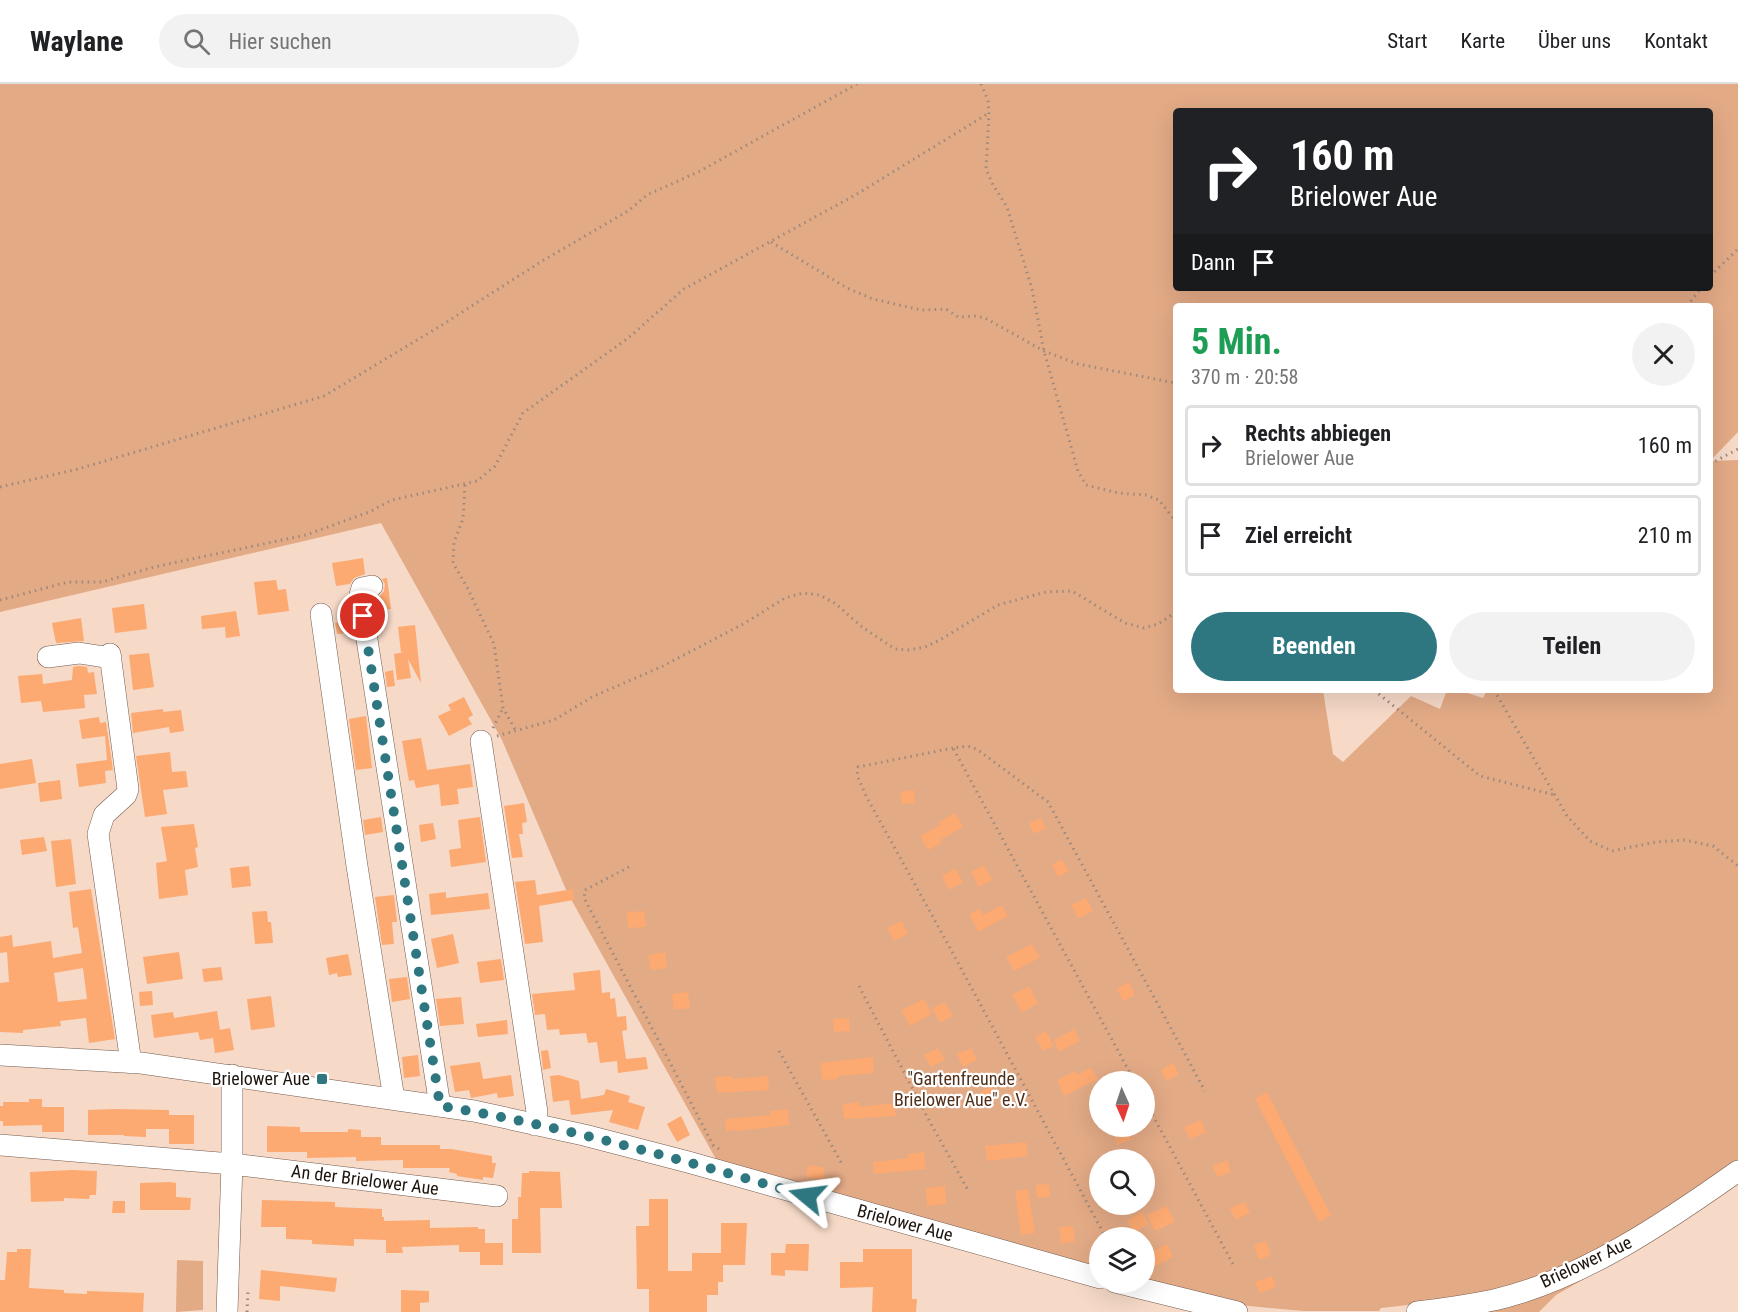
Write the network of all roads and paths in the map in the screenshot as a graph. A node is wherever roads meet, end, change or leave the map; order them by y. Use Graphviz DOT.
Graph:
graph roads {
  1 [pos="857,84"];
  2 [pos="981,84"];
  3 [pos="989,113"];
  4 [pos="771,242"];
  5 [pos="1738,249"];
  6 [pos="1713,273"];
  7 [pos="1044,351"];
  8 [pos="1173,382"];
  9 [pos="1738,449"];
  10 [pos="1713,462"];
  11 [pos="465,485"];
  12 [pos="0,487"];
  13 [pos="1173,518"];
  14 [pos="372,586"];
  15 [pos="0,600"];
  16 [pos="321,614"];
  17 [pos="1173,614"];
  18 [pos="48,657"];
  19 [pos="1378,693"];
  20 [pos="1496,693"];
  21 [pos="503,708"];
  22 [pos="516,731"];
  23 [pos="488,736"];
  24 [pos="953,748"];
  25 [pos="1555,795"];
  26 [pos="1738,866"];
  27 [pos="629,867"];
  28 [pos="859,986"];
  29 [pos="779,1050"];
  30 [pos="0,1055"];
  31 [pos="131,1063"];
  32 [pos="1129,1071"];
  33 [pos="232,1075"];
  34 [pos="1205,1091"];
  35 [pos="394,1099"];
  36 [pos="440,1106"];
  37 [pos="1155,1120"];
  38 [pos="535,1125"];
  39 [pos="0,1145"];
  40 [pos="719,1149"];
  41 [pos="232,1164"];
  42 [pos="842,1164"];
  43 [pos="1738,1171"];
  44 [pos="968,1190"];
  45 [pos="497,1196"];
  46 [pos="1100,1227"];
  47 [pos="1233,1266"];
  48 [pos="1089,1275"];
  49 [pos="1155,1292"];
  50 [pos="227,1312"];
  51 [pos="1230,1312"];
  52 [pos="1237,1312"];
  53 [pos="1417,1312"];
  1 -- 12 [label="path"];
  2 -- 3 [label="path"];
  3 -- 4 [label="path"];
  3 -- 7 [label="path"];
  4 -- 7 [label="path"];
  4 -- 11 [label="path"];
  5 -- 6 [label="path"];
  7 -- 8 [label="path"];
  7 -- 13 [label="path"];
  9 -- 10 [label="path"];
  11 -- 15 [label="path"];
  11 -- 21 [label="path"];
  14 -- 36 [label="street"];
  16 -- 35 [label="street"];
  17 -- 22 [label="path"];
  18 -- 31 [label="street"];
  19 -- 25 [label="path"];
  20 -- 25 [label="path"];
  21 -- 22 [label="path"];
  21 -- 23 [label="path"];
  22 -- 23 [label="path"];
  23 -- 38 [label="street"];
  24 -- 32 [label="path"];
  24 -- 34 [label="path"];
  24 -- 46 [label="path"];
  25 -- 26 [label="path"];
  27 -- 40 [label="path"];
  28 -- 44 [label="path"];
  29 -- 42 [label="path"];
  30 -- 31 [label="street, Brielower Aue"];
  31 -- 33 [label="street, Brielower Aue"];
  33 -- 35 [label="street, Brielower Aue"];
  33 -- 41 [label="street"];
  35 -- 36 [label="street, Brielower Aue"];
  36 -- 38 [label="street, Brielower Aue"];
  37 -- 47 [label="path"];
  38 -- 48 [label="street, Brielower Aue"];
  39 -- 41 [label="street, An der Brielower Aue"];
  41 -- 45 [label="street, An der Brielower Aue"];
  41 -- 50 [label="street"];
  43 -- 53 [label="street, Brielower Aue"];
  49 -- 51 [label="street"];
  51 -- 52 [label="street"];
}
